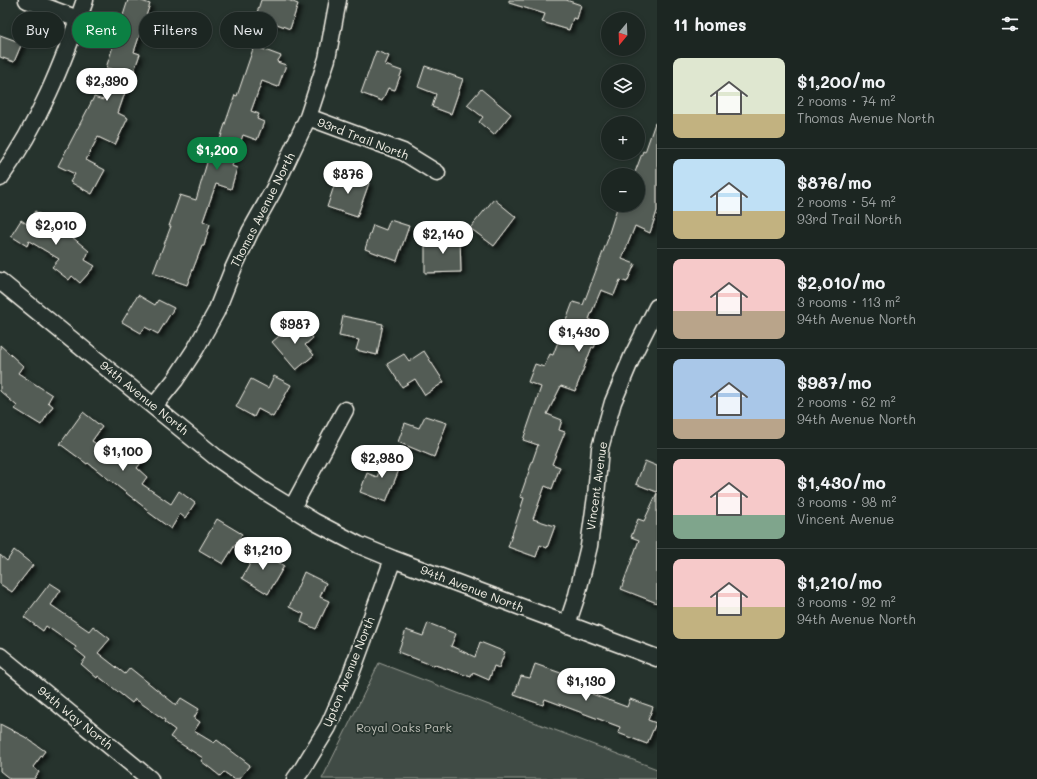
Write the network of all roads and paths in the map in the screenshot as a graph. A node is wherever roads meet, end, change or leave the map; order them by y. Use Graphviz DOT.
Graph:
graph roads {
  1 [pos="27,0"];
  2 [pos="85,0"];
  3 [pos="338,0"];
  4 [pos="81,12"];
  5 [pos="72,17"];
  6 [pos="72,36"];
  7 [pos="308,118"];
  8 [pos="437,173"];
  9 [pos="0,178"];
  10 [pos="0,282"];
  11 [pos="657,307"];
  12 [pos="154,406"];
  13 [pos="345,410"];
  14 [pos="292,508"];
  15 [pos="393,559"];
  16 [pos="567,625"];
  17 [pos="0,656"];
  18 [pos="657,658"];
  19 [pos="150,779"];
  20 [pos="295,779"];
  1 -- 5 [label="street"];
  2 -- 4 [label="street"];
  3 -- 7 [label="street, Thomas Avenue North"];
  6 -- 9 [label="street"];
  7 -- 8 [label="street, 93rd Trail North"];
  7 -- 12 [label="street, Thomas Avenue North"];
  10 -- 12 [label="street, 94th Avenue North"];
  11 -- 16 [label="street, Vincent Avenue"];
  12 -- 14 [label="street, 94th Avenue North"];
  13 -- 14 [label="street"];
  14 -- 15 [label="street, 94th Avenue North"];
  15 -- 16 [label="street, 94th Avenue North"];
  15 -- 20 [label="street, Upton Avenue North"];
  16 -- 18 [label="street, 94th Avenue North"];
  17 -- 19 [label="street, 94th Way North"];
}
